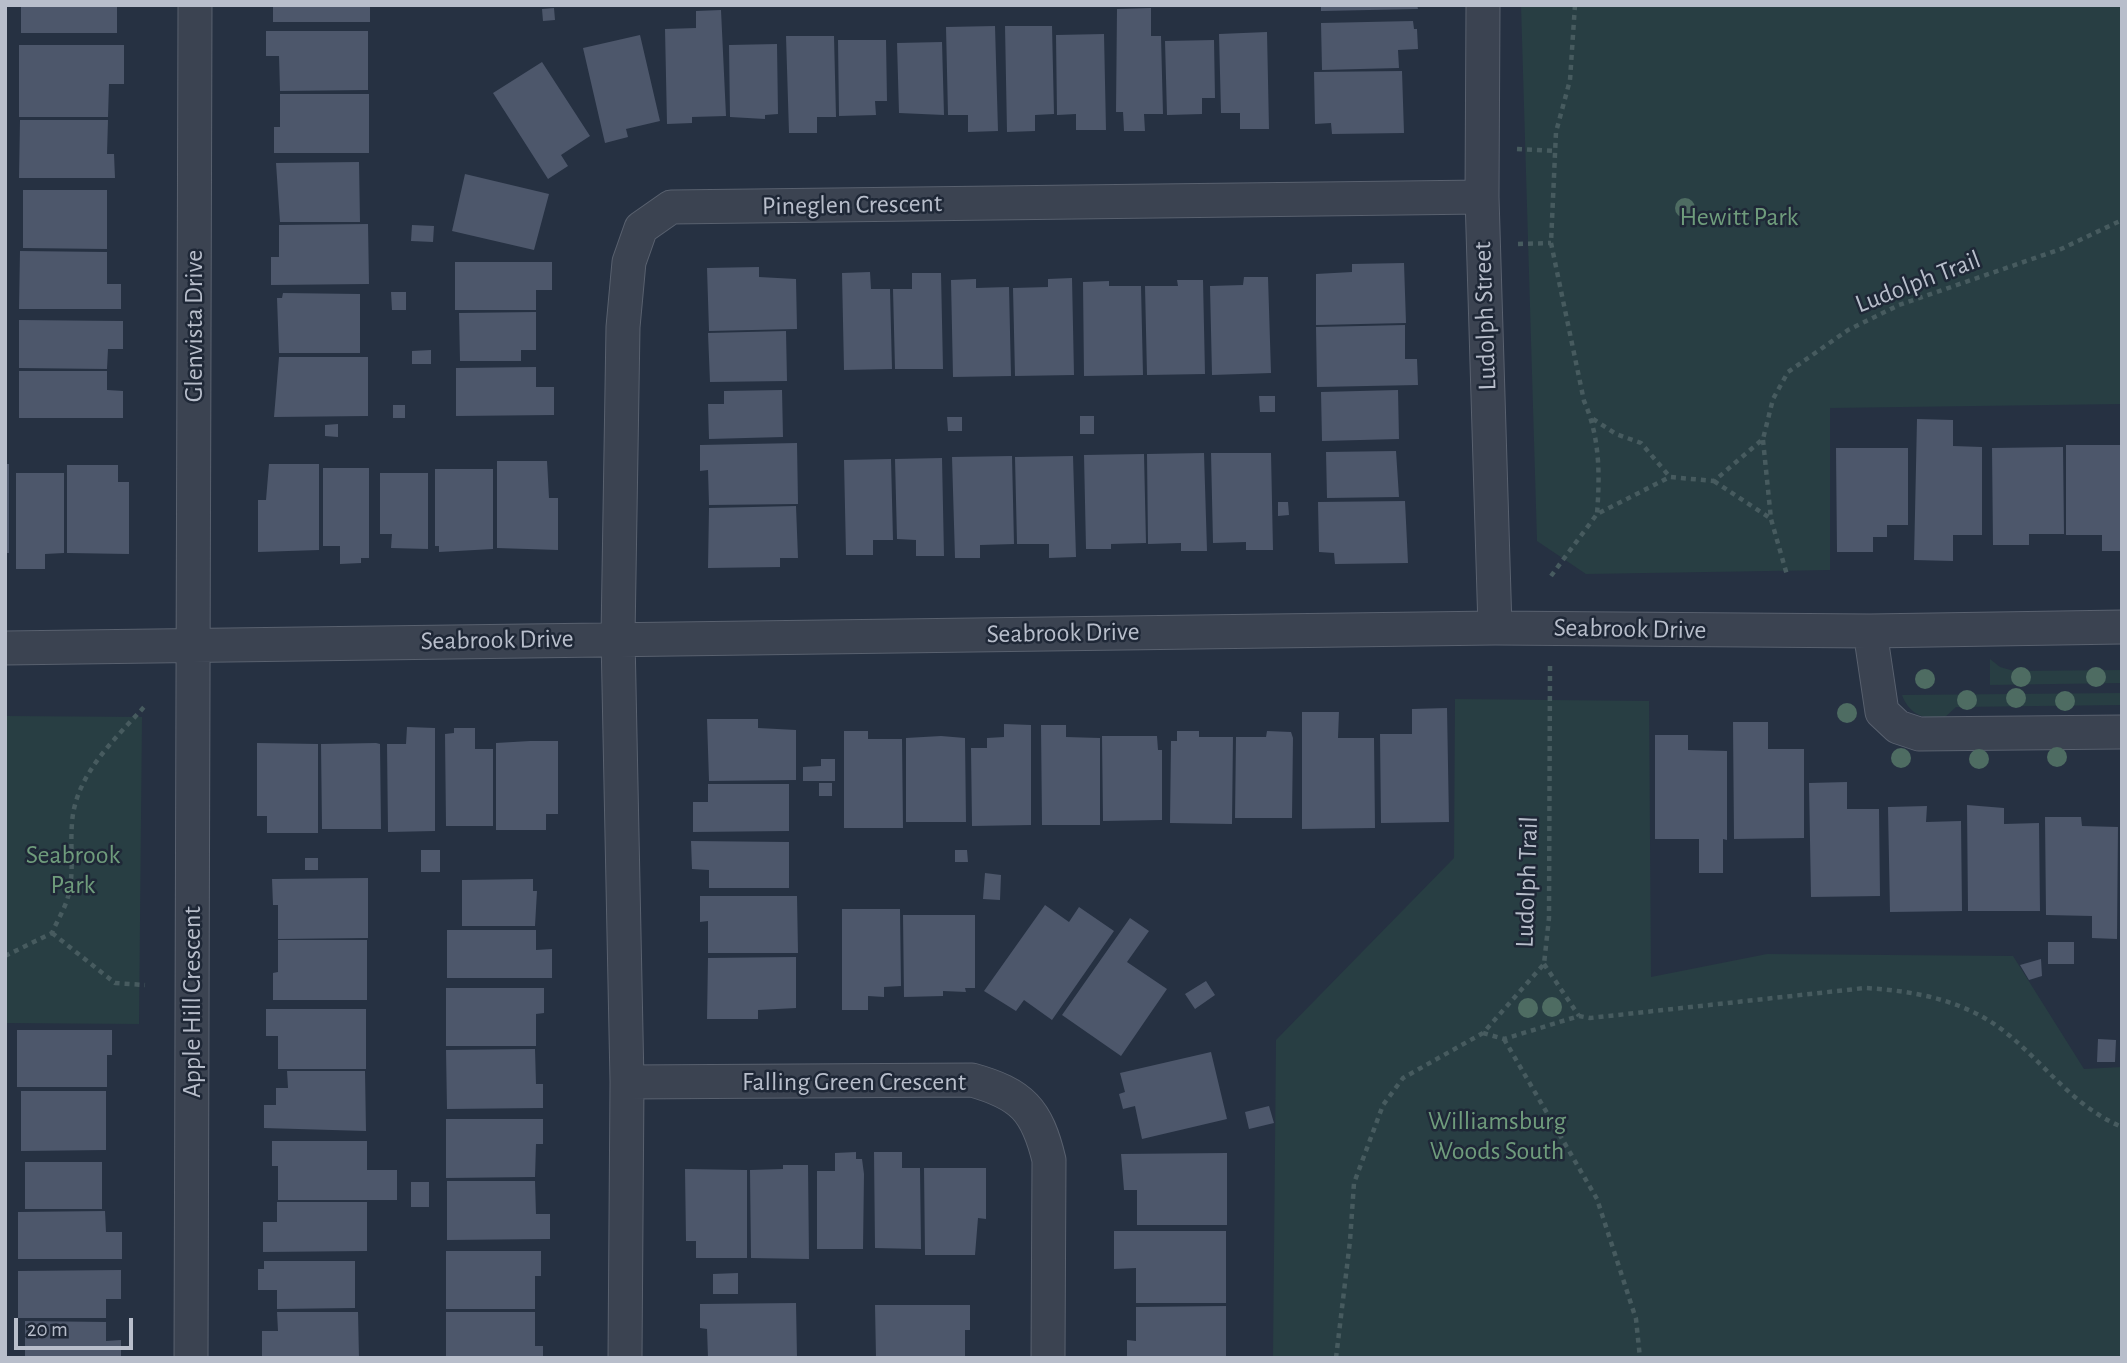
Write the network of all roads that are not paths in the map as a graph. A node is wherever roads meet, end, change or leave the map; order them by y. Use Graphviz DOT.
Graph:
graph roads {
  1 [pos="195,5"];
  2 [pos="1483,5"];
  3 [pos="1482,197"];
  4 [pos="2122,627"];
  5 [pos="1494,628"];
  6 [pos="1870,631"];
  7 [pos="618,638"];
  8 [pos="193,646"];
  9 [pos="5,648"];
  10 [pos="2122,732"];
  11 [pos="627,1082"];
  12 [pos="191,1358"];
  13 [pos="625,1358"];
  14 [pos="1048,1358"];
  1 -- 8 [label="street, Glenvista Drive"];
  2 -- 3 [label="street, Ludolph Street"];
  3 -- 5 [label="street, Ludolph Street"];
  3 -- 7 [label="street, Pineglen Crescent"];
  4 -- 6 [label="street, Seabrook Drive"];
  5 -- 6 [label="street, Seabrook Drive"];
  5 -- 7 [label="street, Seabrook Drive"];
  6 -- 10 [label="street"];
  7 -- 8 [label="street, Seabrook Drive"];
  7 -- 11 [label="street"];
  8 -- 9 [label="street, Seabrook Drive"];
  8 -- 12 [label="street, Apple Hill Crescent"];
  11 -- 13 [label="street"];
  11 -- 14 [label="street, Falling Green Crescent"];
}
